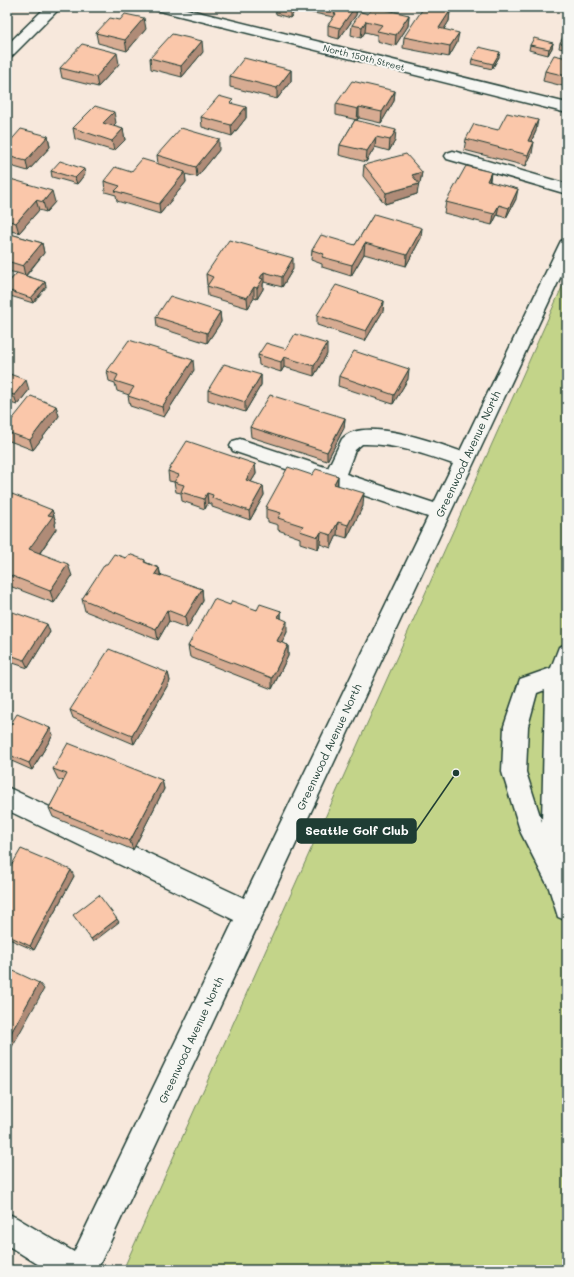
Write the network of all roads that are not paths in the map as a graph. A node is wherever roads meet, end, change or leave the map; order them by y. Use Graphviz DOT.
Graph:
graph roads {
  1 [pos="54,7"];
  2 [pos="161,7"];
  3 [pos="7,53"];
  4 [pos="567,108"];
  5 [pos="453,156"];
  6 [pos="567,189"];
  7 [pos="567,245"];
  8 [pos="240,446"];
  9 [pos="465,460"];
  10 [pos="335,478"];
  11 [pos="440,513"];
  12 [pos="563,664"];
  13 [pos="7,798"];
  14 [pos="567,875"];
  15 [pos="567,908"];
  16 [pos="250,914"];
  17 [pos="7,1228"];
  18 [pos="75,1270"];
  19 [pos="82,1270"];
  1 -- 3 [label="street"];
  2 -- 4 [label="street, North 150th Street"];
  5 -- 6 [label="street"];
  7 -- 9 [label="street, Greenwood Avenue North"];
  8 -- 10 [label="street"];
  9 -- 10 [label="street"];
  9 -- 11 [label="street, Greenwood Avenue North"];
  10 -- 11 [label="street"];
  11 -- 16 [label="street, Greenwood Avenue North"];
  12 -- 14 [label="street"];
  12 -- 15 [label="street"];
  13 -- 16 [label="street"];
  16 -- 19 [label="street, Greenwood Avenue North"];
  17 -- 18 [label="street"];
}
